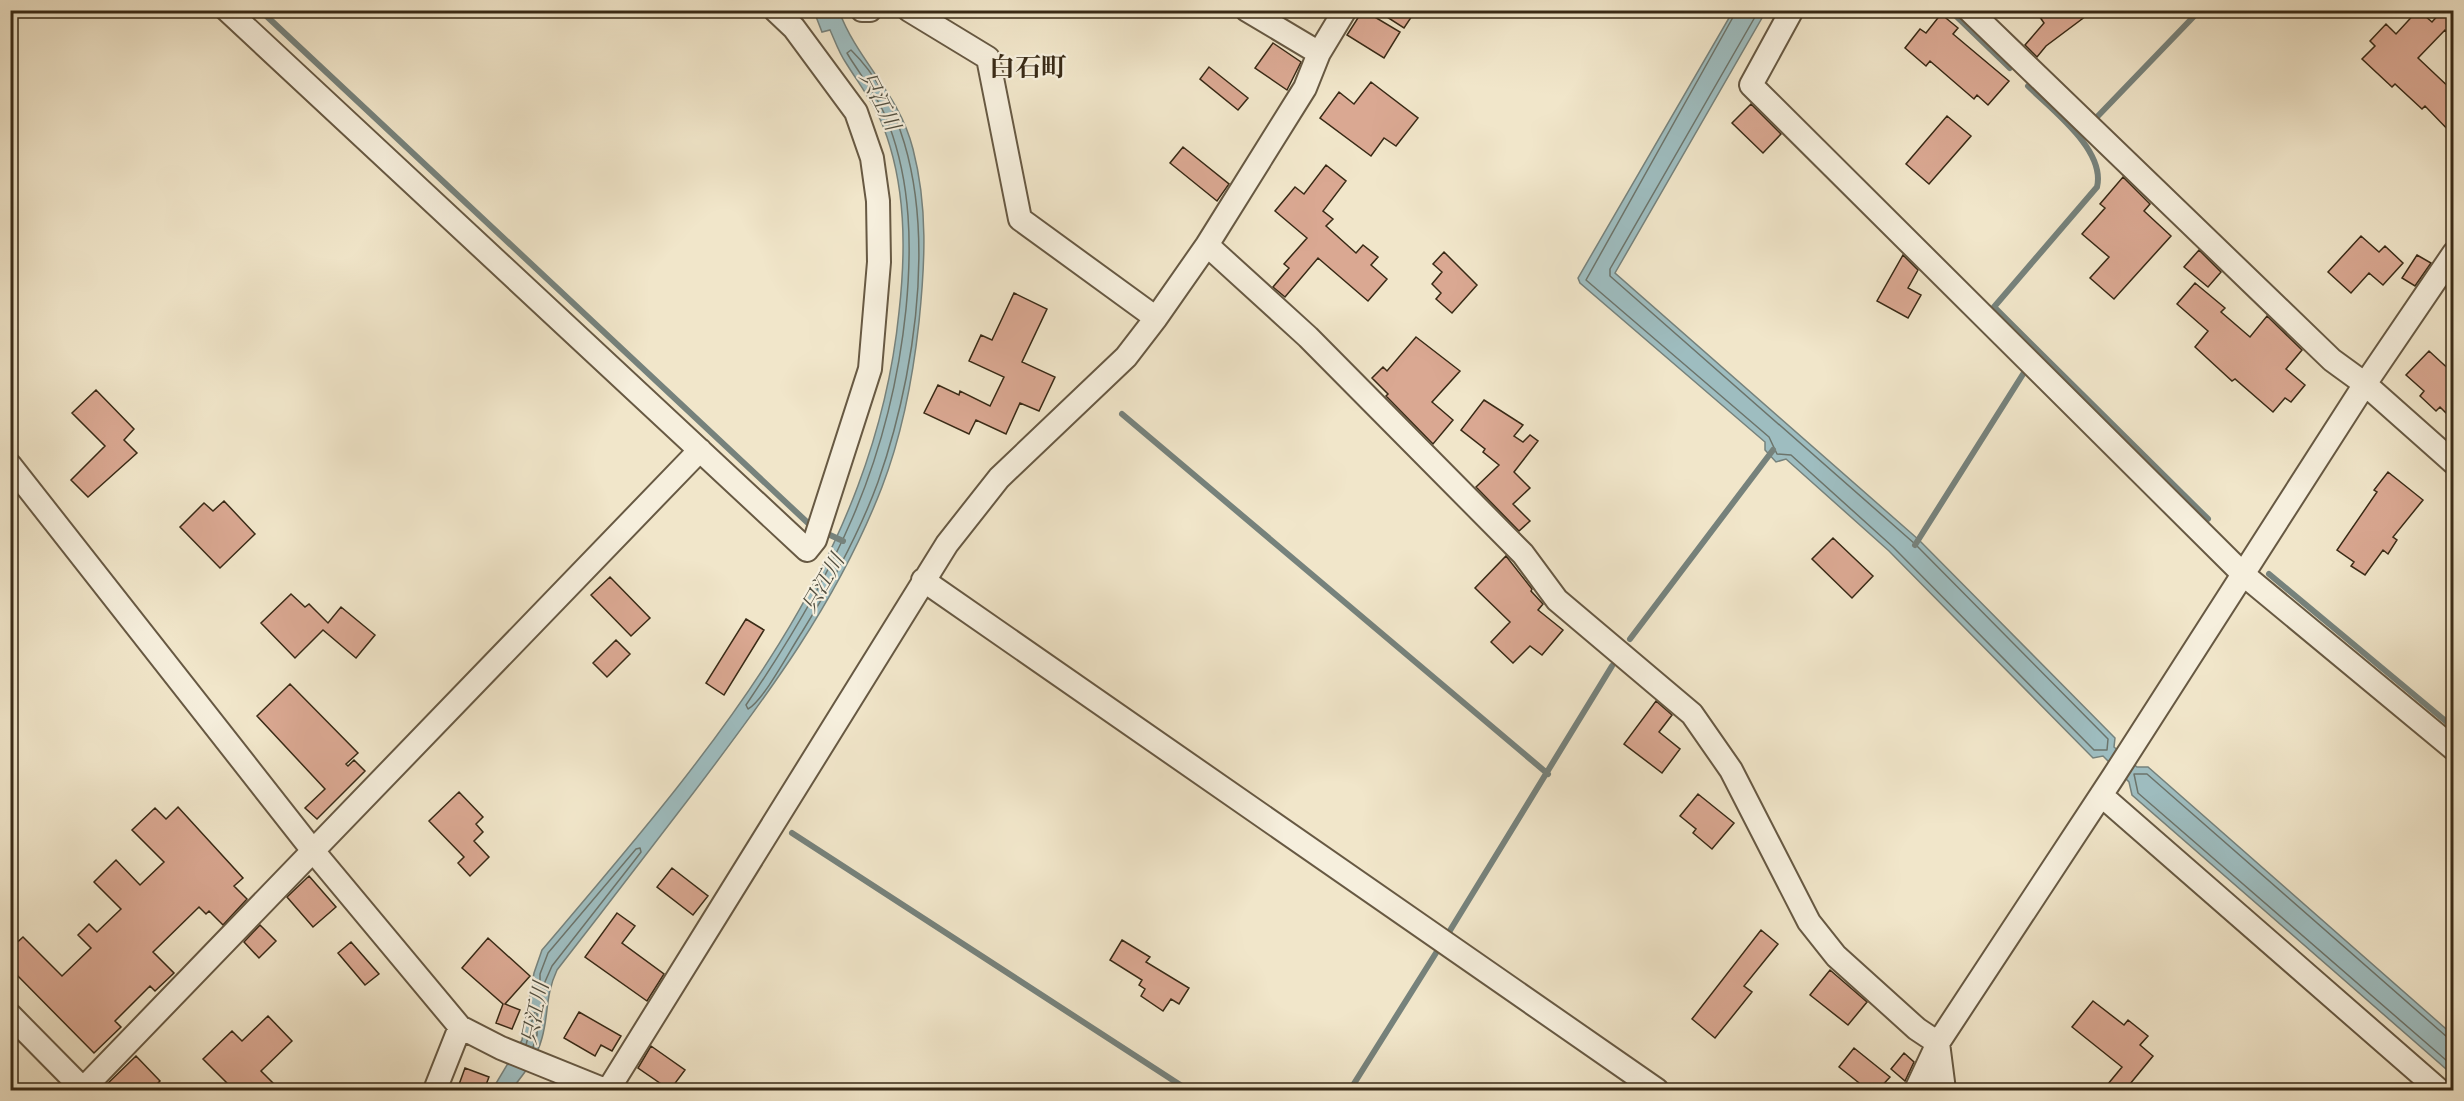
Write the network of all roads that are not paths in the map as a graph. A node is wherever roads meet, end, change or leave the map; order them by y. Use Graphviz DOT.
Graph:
graph roads {
  1 [pos="227,10"];
  2 [pos="775,10"];
  3 [pos="862,10"];
  4 [pos="870,10"];
  5 [pos="909,10"];
  6 [pos="1247,10"];
  7 [pos="1345,10"];
  8 [pos="1792,10"];
  9 [pos="1969,10"];
  10 [pos="1318,53"];
  11 [pos="1207,245"];
  12 [pos="2454,253"];
  13 [pos="1156,318"];
  14 [pos="2365,384"];
  15 [pos="700,450"];
  16 [pos="2454,463"];
  17 [pos="10,465"];
  18 [pos="2244,575"];
  19 [pos="922,580"];
  20 [pos="2454,749"];
  21 [pos="2107,786"];
  22 [pos="314,852"];
  23 [pos="10,1015"];
  24 [pos="460,1027"];
  25 [pos="1938,1042"];
  26 [pos="83,1090"];
  27 [pos="435,1090"];
  28 [pos="606,1090"];
  29 [pos="1657,1090"];
  30 [pos="1916,1090"];
  31 [pos="1944,1090"];
  32 [pos="2439,1090"];
  1 -- 15 [label="street"];
  2 -- 15 [label="street"];
  3 -- 4 [label="street"];
  5 -- 13 [label="street"];
  6 -- 10 [label="street"];
  7 -- 10 [label="street"];
  8 -- 18 [label="street"];
  9 -- 14 [label="street"];
  10 -- 11 [label="street"];
  11 -- 13 [label="street"];
  11 -- 25 [label="street"];
  12 -- 14 [label="street"];
  13 -- 19 [label="street"];
  14 -- 16 [label="street"];
  14 -- 18 [label="street"];
  15 -- 22 [label="street"];
  17 -- 22 [label="street"];
  18 -- 20 [label="street"];
  18 -- 21 [label="street"];
  19 -- 28 [label="street"];
  19 -- 29 [label="street"];
  21 -- 25 [label="street"];
  21 -- 32 [label="street"];
  22 -- 24 [label="street"];
  22 -- 26 [label="street"];
  23 -- 26 [label="street"];
  24 -- 27 [label="street"];
  24 -- 28 [label="street"];
  25 -- 30 [label="street"];
  25 -- 31 [label="street"];
}
